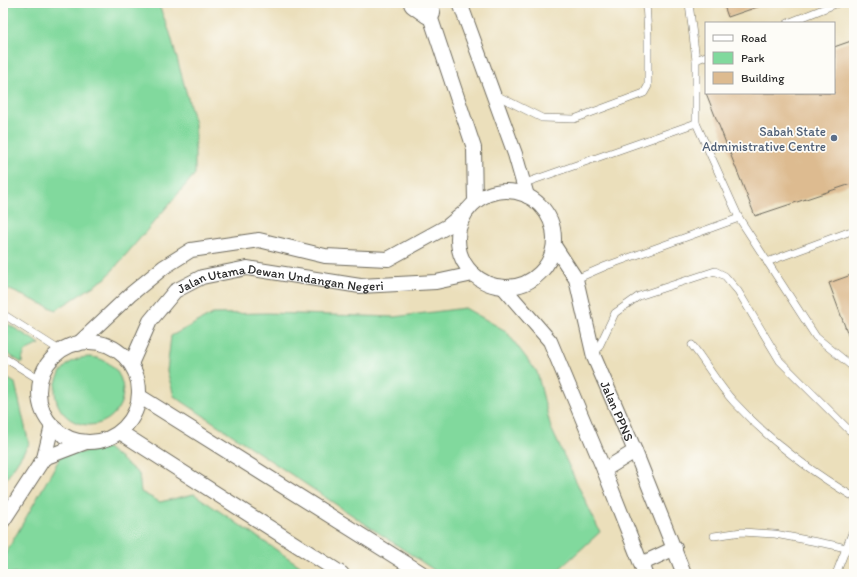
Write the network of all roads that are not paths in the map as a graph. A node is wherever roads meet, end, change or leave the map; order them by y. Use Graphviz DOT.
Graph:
graph roads {
  1 [pos="460,3"];
  2 [pos="646,3"];
  3 [pos="689,3"];
  4 [pos="838,3"];
  5 [pos="423,6"];
  6 [pos="790,22"];
  7 [pos="705,56"];
  8 [pos="696,60"];
  9 [pos="494,94"];
  10 [pos="696,123"];
  11 [pos="526,189"];
  12 [pos="471,206"];
  13 [pos="739,218"];
  14 [pos="854,230"];
  15 [pos="555,247"];
  16 [pos="767,262"];
  17 [pos="473,274"];
  18 [pos="576,279"];
  19 [pos="503,287"];
  20 [pos="3,314"];
  21 [pos="78,344"];
  22 [pos="692,345"];
  23 [pos="61,351"];
  24 [pos="3,357"];
  25 [pos="594,357"];
  26 [pos="131,364"];
  27 [pos="854,368"];
  28 [pos="40,380"];
  29 [pos="139,396"];
  30 [pos="52,426"];
  31 [pos="120,432"];
  32 [pos="854,433"];
  33 [pos="86,442"];
  34 [pos="635,451"];
  35 [pos="44,458"];
  36 [pos="604,470"];
  37 [pos="854,497"];
  38 [pos="3,521"];
  39 [pos="854,528"];
  40 [pos="714,536"];
  41 [pos="675,548"];
  42 [pos="845,548"];
  43 [pos="854,550"];
  44 [pos="643,569"];
  45 [pos="342,574"];
  46 [pos="423,574"];
  47 [pos="684,574"];
  48 [pos="836,574"];
  1 -- 9 [label="street"];
  2 -- 9 [label="lane"];
  3 -- 8 [label="lane"];
  4 -- 6 [label="lane"];
  5 -- 12 [label="street"];
  7 -- 8 [label="lane"];
  8 -- 10 [label="lane"];
  9 -- 11 [label="street"];
  10 -- 11 [label="lane"];
  10 -- 13 [label="lane"];
  11 -- 12 [label="street"];
  11 -- 15 [label="street"];
  12 -- 17 [label="street"];
  12 -- 21 [label="street, Jalan Utama Dewan Undangan Negeri"];
  13 -- 16 [label="lane"];
  13 -- 18 [label="lane"];
  14 -- 16 [label="lane"];
  15 -- 18 [label="street, Jalan PPNS"];
  15 -- 19 [label="street"];
  16 -- 27 [label="lane"];
  17 -- 19 [label="street"];
  17 -- 26 [label="street, Jalan Utama Dewan Undangan Negeri"];
  18 -- 25 [label="street, Jalan PPNS"];
  19 -- 36 [label="street"];
  20 -- 23 [label="lane"];
  21 -- 23 [label="street"];
  21 -- 26 [label="street"];
  22 -- 37 [label="lane"];
  23 -- 28 [label="street"];
  24 -- 28 [label="lane"];
  25 -- 32 [label="lane"];
  25 -- 34 [label="street, Jalan PPNS"];
  26 -- 29 [label="street"];
  28 -- 30 [label="street"];
  29 -- 31 [label="street"];
  29 -- 46 [label="street"];
  30 -- 33 [label="street"];
  30 -- 35 [label="street"];
  31 -- 33 [label="street"];
  31 -- 45 [label="street"];
  33 -- 35 [label="street"];
  34 -- 36 [label="street"];
  34 -- 41 [label="street, Jalan PPNS"];
  35 -- 38 [label="street"];
  36 -- 44 [label="street"];
  39 -- 42 [label="lane"];
  40 -- 42 [label="lane"];
  41 -- 44 [label="street"];
  41 -- 47 [label="street, Jalan PPNS"];
  42 -- 43 [label="lane"];
  42 -- 48 [label="lane"];
}
